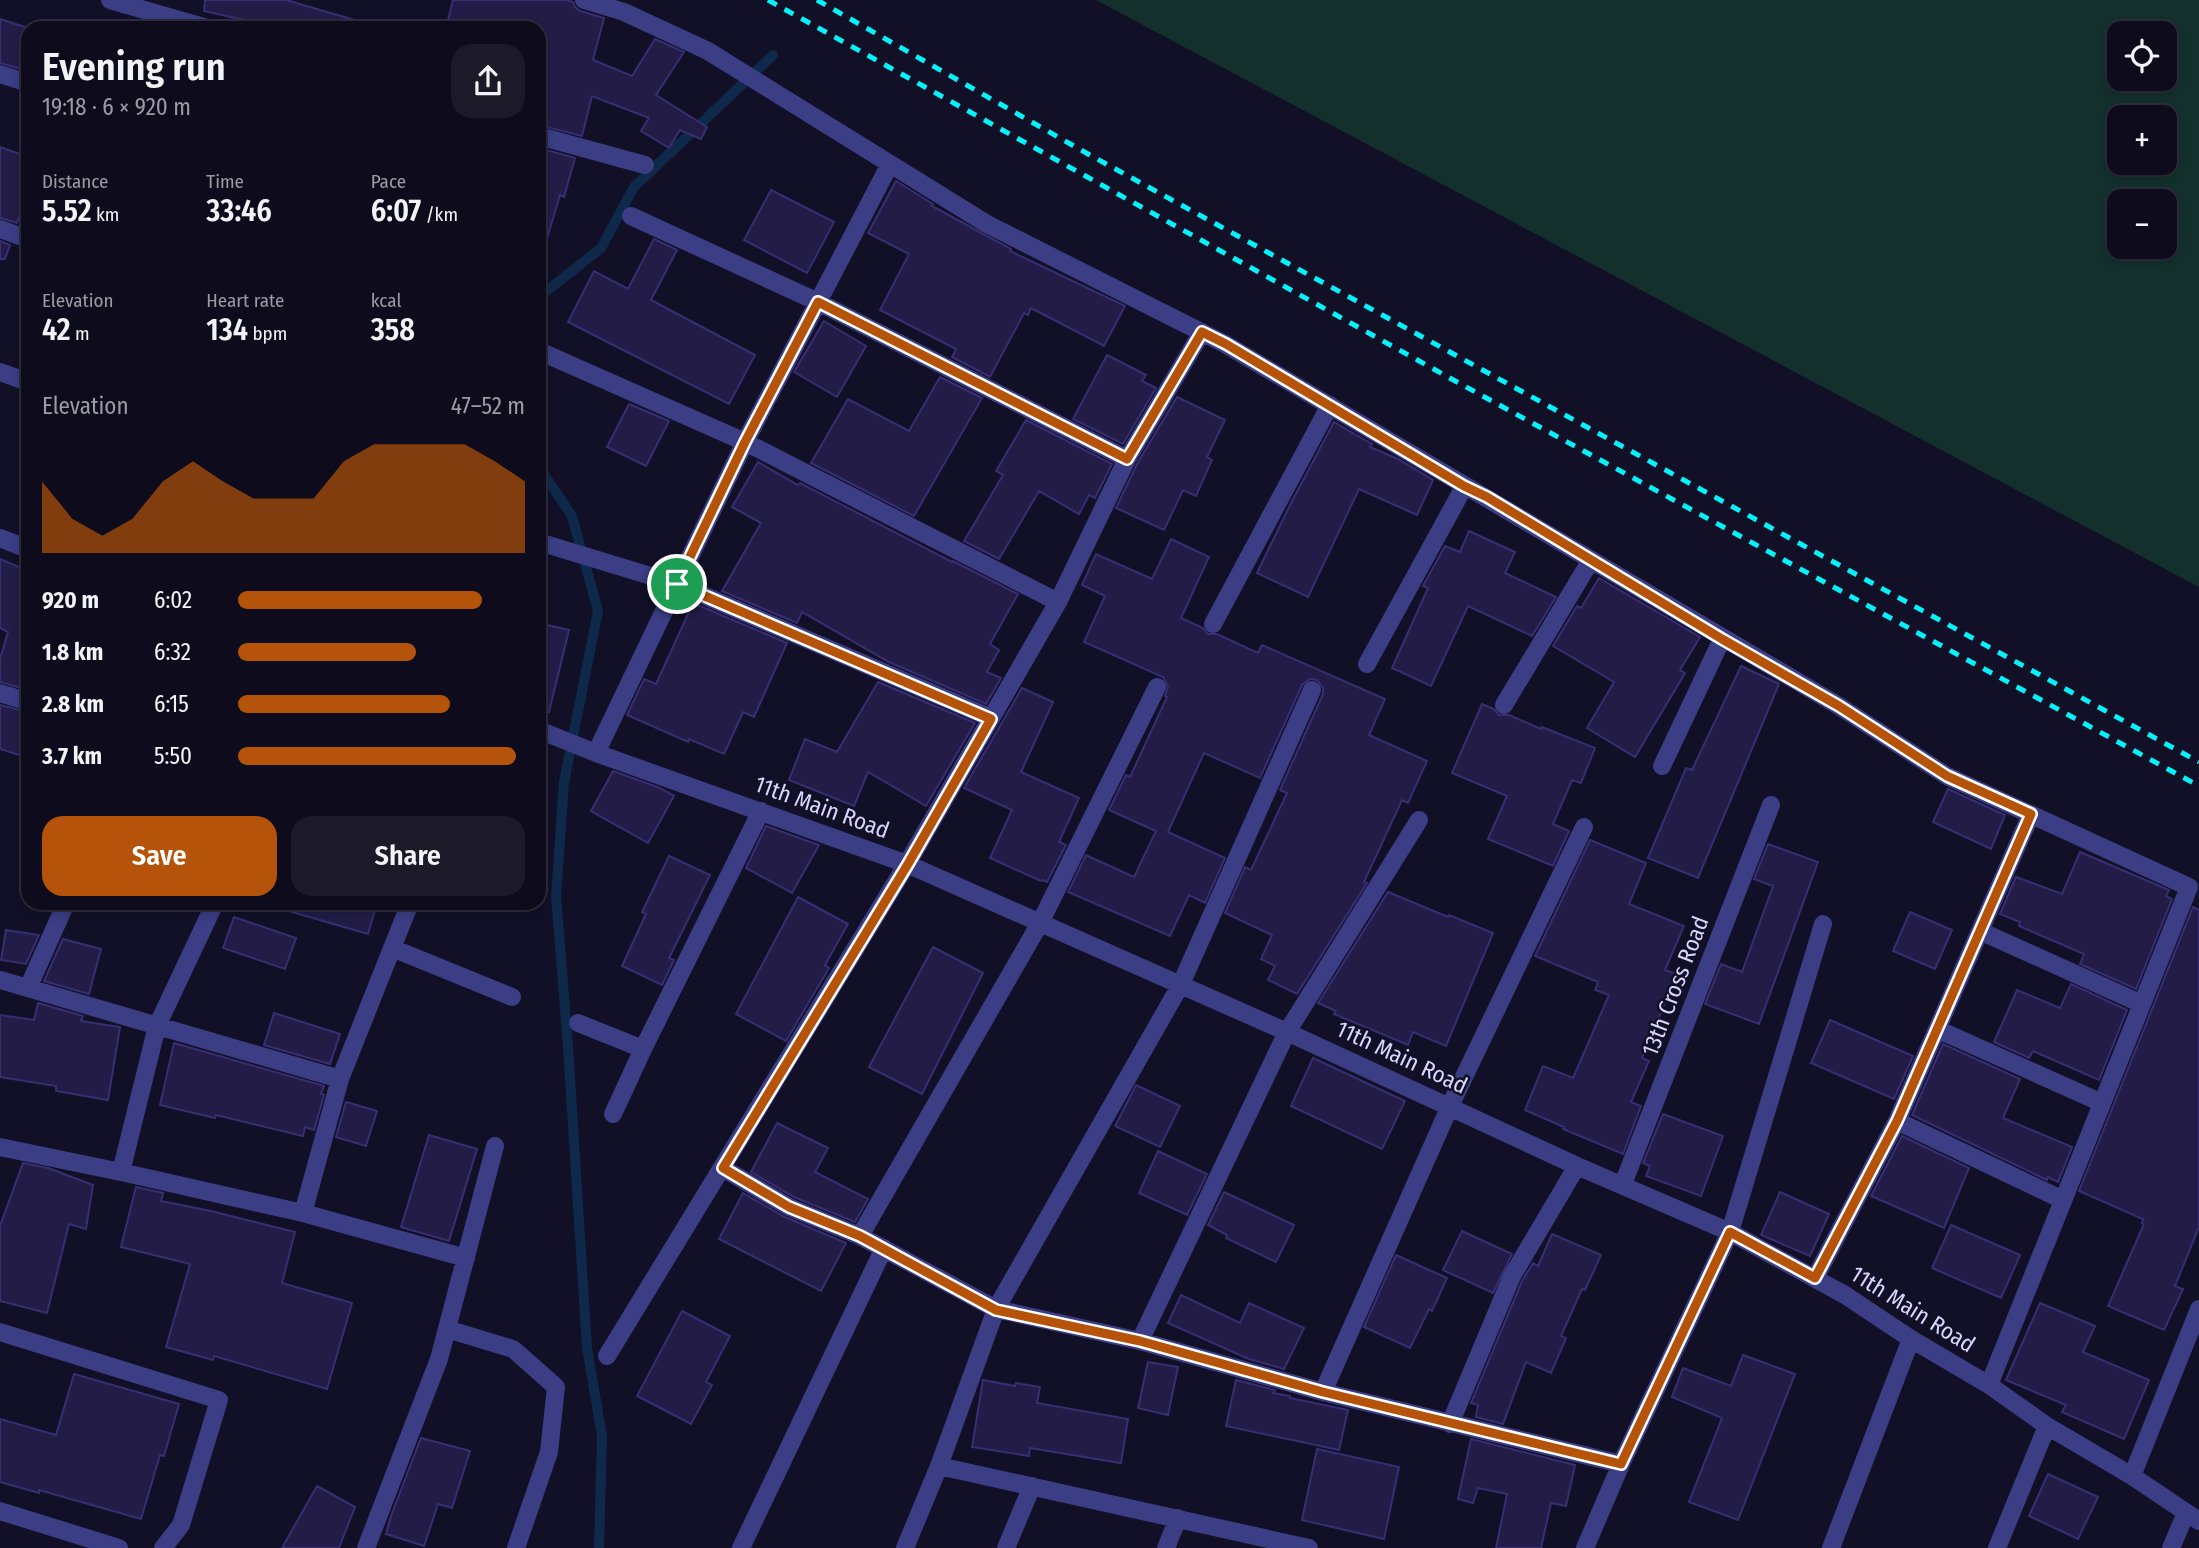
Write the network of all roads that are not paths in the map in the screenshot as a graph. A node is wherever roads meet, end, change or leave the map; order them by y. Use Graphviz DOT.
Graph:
graph roads {
  1 [pos="110,0"];
  2 [pos="584,0"];
  3 [pos="183,21"];
  4 [pos="0,74"];
  5 [pos="21,81"];
  6 [pos="546,138"];
  7 [pos="890,164"];
  8 [pos="645,165"];
  9 [pos="631,216"];
  10 [pos="0,229"];
  11 [pos="21,236"];
  12 [pos="818,302"];
  13 [pos="1202,332"];
  14 [pos="546,354"];
  15 [pos="0,372"];
  16 [pos="21,380"];
  17 [pos="1330,405"];
  18 [pos="745,442"];
  19 [pos="1127,459"];
  20 [pos="1464,486"];
  21 [pos="0,538"];
  22 [pos="546,544"];
  23 [pos="21,546"];
  24 [pos="1591,560"];
  25 [pos="677,584"];
  26 [pos="1058,602"];
  27 [pos="1213,624"];
  28 [pos="1722,639"];
  29 [pos="1367,664"];
  30 [pos="1157,687"];
  31 [pos="1312,690"];
  32 [pos="0,692"];
  33 [pos="21,699"];
  34 [pos="1504,705"];
  35 [pos="991,719"];
  36 [pos="546,733"];
  37 [pos="596,753"];
  38 [pos="1662,766"];
  39 [pos="1772,805"];
  40 [pos="761,811"];
  41 [pos="2031,814"];
  42 [pos="1419,820"];
  43 [pos="1584,827"];
  44 [pos="908,864"];
  45 [pos="63,910"];
  46 [pos="212,910"];
  47 [pos="407,910"];
  48 [pos="1040,923"];
  49 [pos="1822,924"];
  50 [pos="1980,931"];
  51 [pos="392,948"];
  52 [pos="0,980"];
  53 [pos="1181,984"];
  54 [pos="28,988"];
  55 [pos="512,997"];
  56 [pos="2142,1004"];
  57 [pos="578,1023"];
  58 [pos="157,1026"];
  59 [pos="1937,1029"];
  60 [pos="1287,1032"];
  61 [pos="643,1049"];
  62 [pos="340,1079"];
  63 [pos="2102,1103"];
  64 [pos="1450,1106"];
  65 [pos="613,1114"];
  66 [pos="1897,1121"];
  67 [pos="495,1146"];
  68 [pos="0,1147"];
  69 [pos="1577,1166"];
  70 [pos="723,1168"];
  71 [pos="121,1172"];
  72 [pos="1623,1184"];
  73 [pos="2063,1200"];
  74 [pos="303,1213"];
  75 [pos="1730,1232"];
  76 [pos="860,1236"];
  77 [pos="884,1248"];
  78 [pos="466,1258"];
  79 [pos="1815,1278"];
  80 [pos="2199,1309"];
  81 [pos="996,1310"];
  82 [pos="447,1329"];
  83 [pos="0,1332"];
  84 [pos="1911,1339"];
  85 [pos="1140,1341"];
  86 [pos="607,1356"];
  87 [pos="1989,1385"];
  88 [pos="1323,1392"];
  89 [pos="1450,1424"];
  90 [pos="2047,1426"];
  91 [pos="1621,1464"];
  92 [pos="939,1466"];
  93 [pos="2132,1476"];
  94 [pos="1032,1486"];
  95 [pos="0,1511"];
  96 [pos="2192,1517"];
  97 [pos="1178,1518"];
  98 [pos="119,1548"];
  99 [pos="163,1548"];
  100 [pos="366,1548"];
  101 [pos="516,1548"];
  102 [pos="741,1548"];
  103 [pos="905,1548"];
  104 [pos="1006,1548"];
  105 [pos="1166,1548"];
  106 [pos="1308,1548"];
  107 [pos="1585,1548"];
  108 [pos="1831,1548"];
  109 [pos="1997,1548"];
  110 [pos="2171,1548"];
  1 -- 3 [label="street"];
  2 -- 7 [label="street"];
  4 -- 5 [label="street"];
  6 -- 8 [label="street"];
  7 -- 12 [label="street"];
  7 -- 13 [label="street"];
  9 -- 12 [label="street"];
  10 -- 11 [label="street"];
  12 -- 18 [label="street"];
  12 -- 19 [label="street"];
  13 -- 17 [label="street"];
  13 -- 19 [label="street"];
  14 -- 18 [label="street"];
  15 -- 16 [label="street"];
  17 -- 20 [label="street"];
  17 -- 27 [label="street"];
  18 -- 25 [label="street"];
  18 -- 26 [label="street"];
  19 -- 26 [label="street"];
  20 -- 24 [label="street"];
  20 -- 29 [label="street"];
  21 -- 23 [label="street"];
  22 -- 25 [label="street"];
  24 -- 28 [label="street"];
  24 -- 34 [label="street"];
  25 -- 35 [label="street"];
  25 -- 37 [label="street"];
  26 -- 35 [label="street"];
  28 -- 38 [label="street"];
  28 -- 41 [label="street"];
  30 -- 48 [label="street"];
  31 -- 53 [label="street"];
  32 -- 33 [label="street"];
  35 -- 44 [label="street"];
  36 -- 37 [label="street, 11th Main Road"];
  37 -- 40 [label="street, 11th Main Road"];
  39 -- 72 [label="street, 13th Cross Road"];
  40 -- 44 [label="street, 11th Main Road"];
  40 -- 61 [label="street"];
  41 -- 50 [label="street"];
  41 -- 56 [label="street"];
  42 -- 60 [label="street"];
  43 -- 64 [label="street"];
  44 -- 48 [label="street, 11th Main Road"];
  44 -- 70 [label="street"];
  45 -- 54 [label="street"];
  46 -- 58 [label="street"];
  47 -- 51 [label="street"];
  48 -- 53 [label="street, 11th Main Road"];
  48 -- 76 [label="street"];
  49 -- 75 [label="street"];
  50 -- 56 [label="street"];
  50 -- 59 [label="street"];
  51 -- 55 [label="street"];
  51 -- 62 [label="street"];
  52 -- 54 [label="street"];
  53 -- 60 [label="street, 11th Main Road"];
  53 -- 81 [label="street"];
  54 -- 58 [label="street"];
  56 -- 63 [label="street"];
  57 -- 61 [label="street"];
  58 -- 62 [label="street"];
  58 -- 71 [label="street"];
  59 -- 63 [label="street"];
  59 -- 66 [label="street"];
  60 -- 64 [label="street, 11th Main Road"];
  60 -- 85 [label="street"];
  61 -- 65 [label="street"];
  62 -- 74 [label="street"];
  63 -- 73 [label="street"];
  64 -- 69 [label="street, 11th Main Road"];
  64 -- 88 [label="street"];
  66 -- 73 [label="street"];
  66 -- 79 [label="street"];
  67 -- 78 [label="street"];
  68 -- 71 [label="street"];
  69 -- 72 [label="street, 11th Main Road"];
  69 -- 89 [label="street"];
  70 -- 76 [label="street"];
  70 -- 86 [label="street"];
  71 -- 74 [label="street"];
  72 -- 75 [label="street, 11th Main Road"];
  73 -- 87 [label="street"];
  74 -- 78 [label="street"];
  75 -- 79 [label="street, 11th Main Road"];
  75 -- 91 [label="street"];
  76 -- 77 [label="street"];
  77 -- 81 [label="street"];
  77 -- 102 [label="street"];
  78 -- 82 [label="street"];
  79 -- 84 [label="street, 11th Main Road"];
  80 -- 93 [label="street"];
  81 -- 85 [label="street"];
  81 -- 92 [label="street"];
  82 -- 100 [label="street"];
  82 -- 101 [label="street"];
  83 -- 99 [label="street"];
  84 -- 87 [label="street, 11th Main Road"];
  84 -- 108 [label="street"];
  85 -- 88 [label="street"];
  87 -- 90 [label="street, 11th Main Road"];
  88 -- 89 [label="street"];
  89 -- 91 [label="street"];
  90 -- 93 [label="street, 11th Main Road"];
  90 -- 109 [label="street"];
  91 -- 107 [label="street"];
  92 -- 94 [label="street"];
  92 -- 103 [label="street"];
  93 -- 96 [label="street, 11th Main Road"];
  94 -- 97 [label="street"];
  94 -- 104 [label="street"];
  95 -- 98 [label="street"];
  96 -- 110 [label="street"];
  97 -- 105 [label="street"];
  97 -- 106 [label="street"];
}
